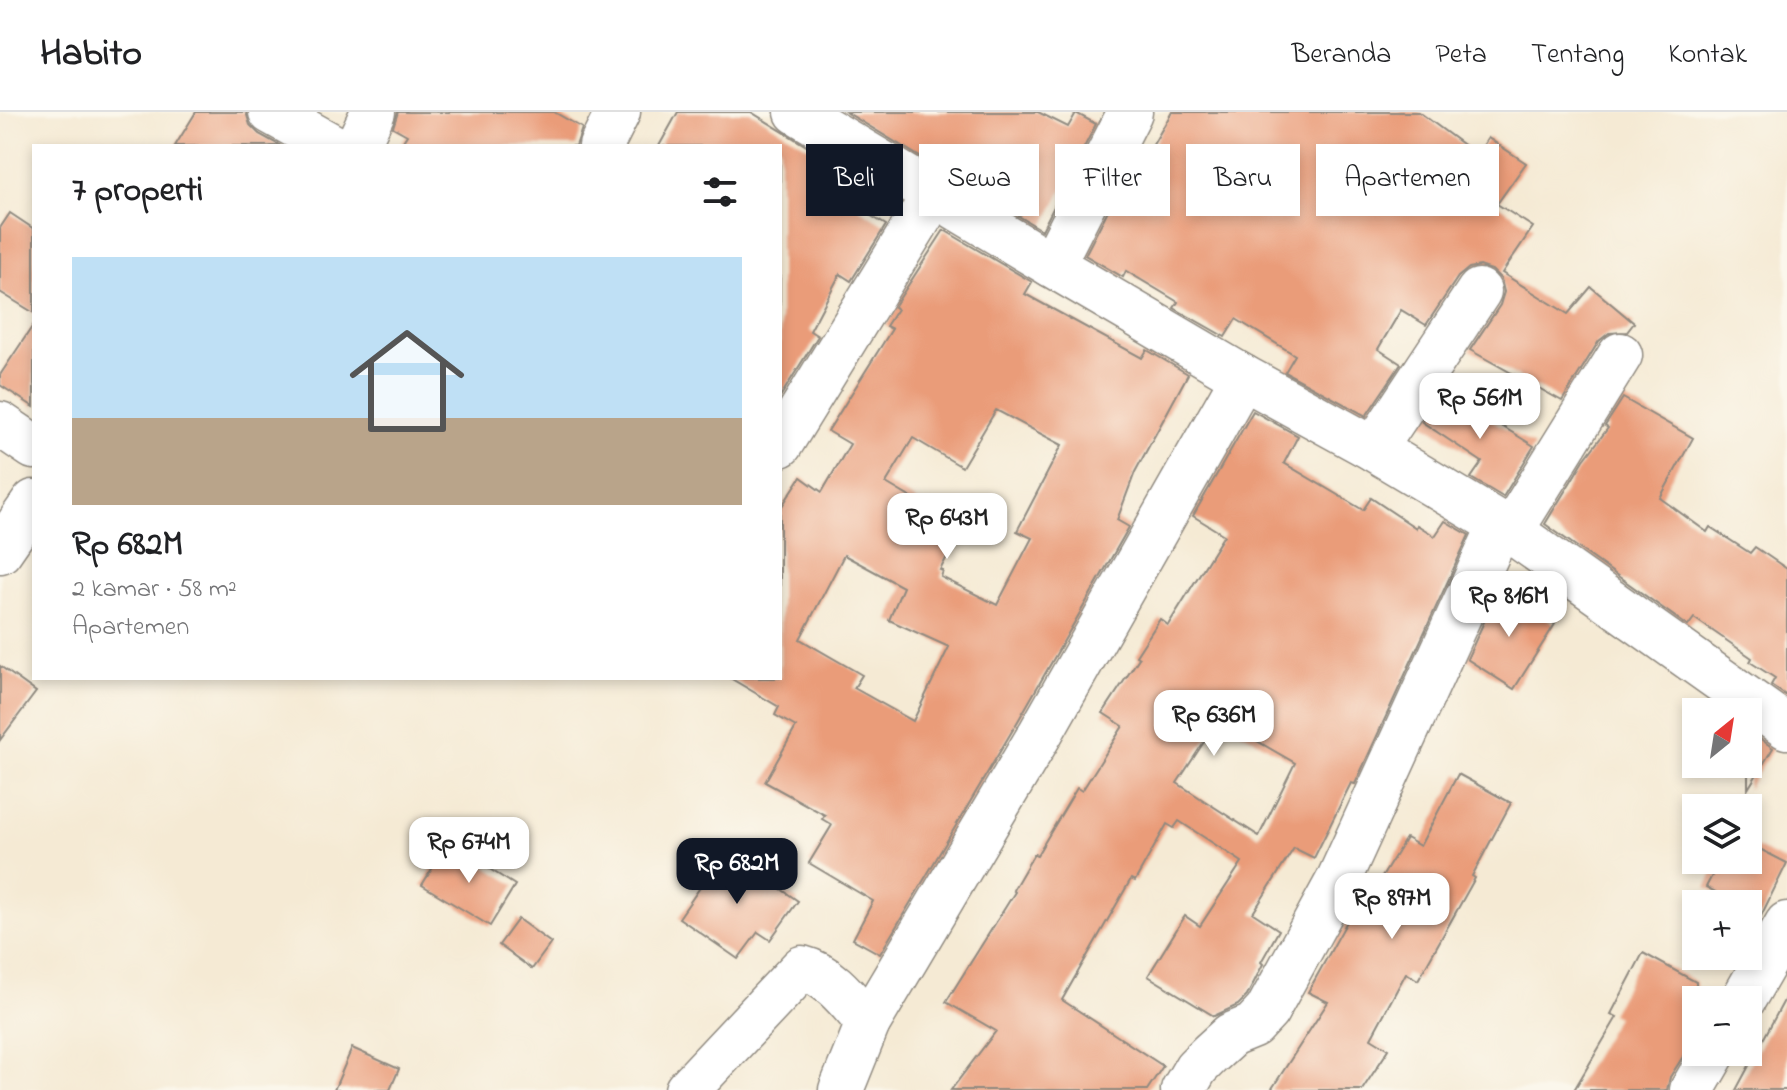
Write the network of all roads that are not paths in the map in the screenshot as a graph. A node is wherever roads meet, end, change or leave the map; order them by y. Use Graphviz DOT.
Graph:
graph roads {
  1 [pos="271,112"];
  2 [pos="373,112"];
  3 [pos="618,112"];
  4 [pos="797,112"];
  5 [pos="1130,112"];
  6 [pos="328,144"];
  7 [pos="358,144"];
  8 [pos="602,144"];
  9 [pos="919,184"];
  10 [pos="921,216"];
  11 [pos="972,216"];
  12 [pos="1052,265"];
  13 [pos="1479,291"];
  14 [pos="1620,355"];
  15 [pos="1243,377"];
  16 [pos="0,424"];
  17 [pos="782,442"];
  18 [pos="32,446"];
  19 [pos="1374,449"];
  20 [pos="32,505"];
  21 [pos="1506,529"];
  22 [pos="0,551"];
  23 [pos="1787,727"];
  24 [pos="1787,924"];
  25 [pos="1751,986"];
  26 [pos="868,1023"];
  27 [pos="1706,1066"];
  28 [pos="687,1090"];
  29 [pos="841,1090"];
  30 [pos="1183,1090"];
  31 [pos="1692,1090"];
  1 -- 6 [label="street"];
  2 -- 7 [label="street"];
  3 -- 8 [label="street"];
  4 -- 9 [label="street"];
  5 -- 12 [label="street"];
  10 -- 17 [label="street"];
  11 -- 12 [label="street"];
  12 -- 15 [label="street"];
  13 -- 19 [label="street"];
  14 -- 21 [label="street"];
  15 -- 19 [label="street"];
  15 -- 26 [label="street"];
  16 -- 18 [label="street"];
  19 -- 21 [label="street"];
  20 -- 22 [label="street"];
  21 -- 23 [label="street"];
  21 -- 30 [label="street"];
  24 -- 25 [label="street"];
  26 -- 28 [label="street"];
  26 -- 29 [label="street"];
  27 -- 31 [label="street"];
}
